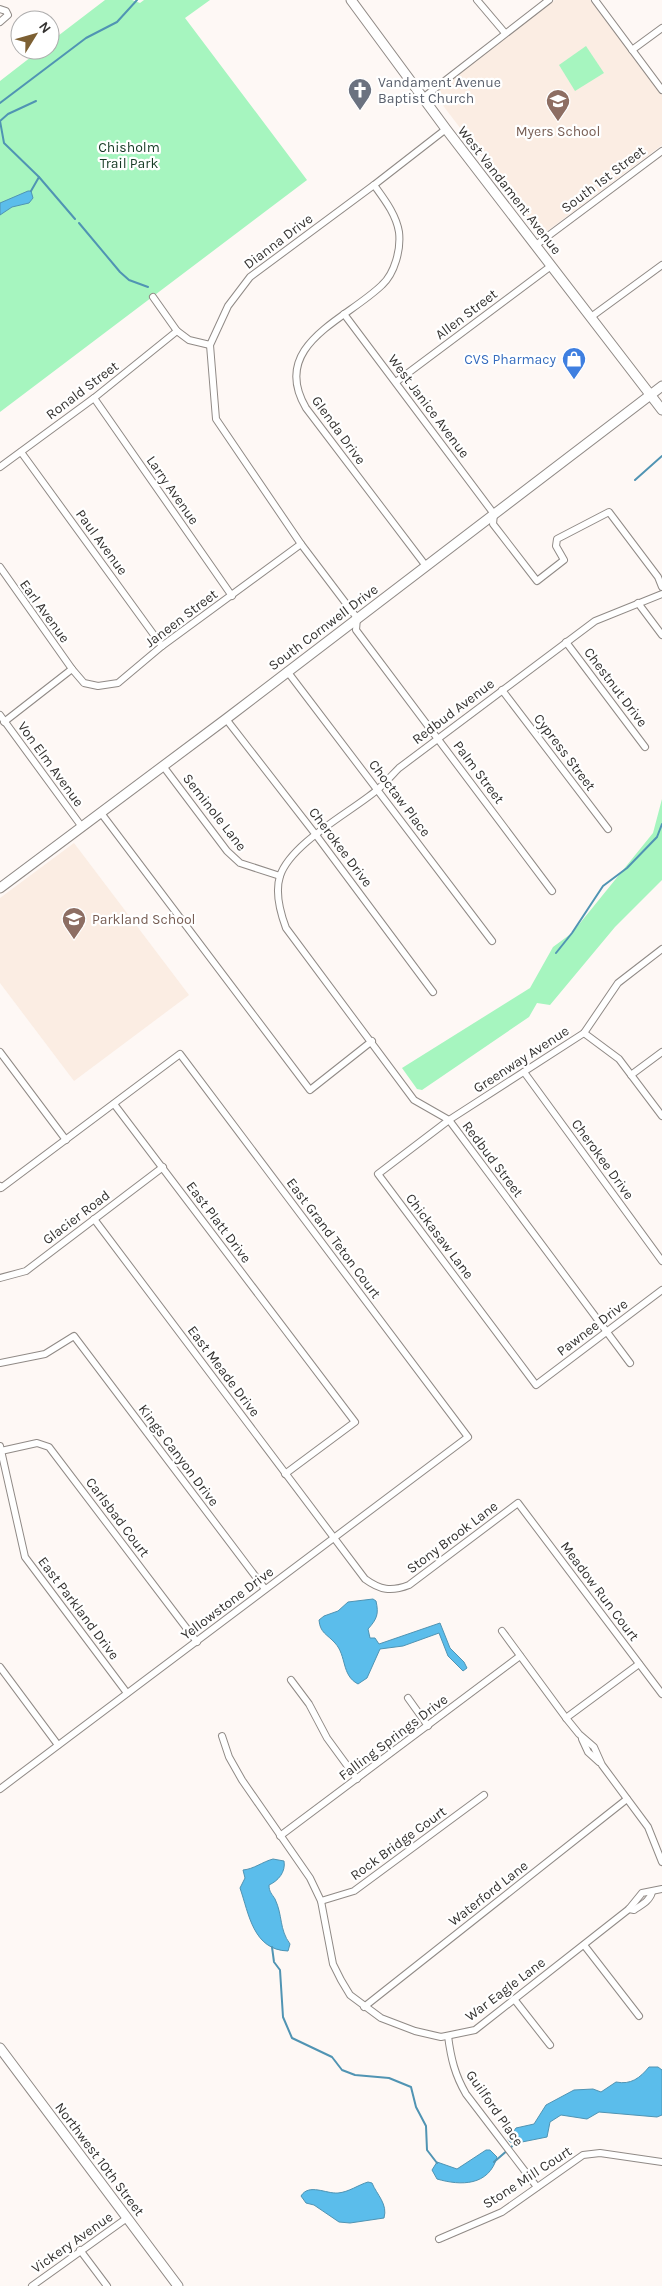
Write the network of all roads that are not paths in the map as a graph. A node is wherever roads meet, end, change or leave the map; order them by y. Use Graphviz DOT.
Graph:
graph roads {
  1 [pos="351,0"];
  2 [pos="478,0"];
  3 [pos="549,0"];
  4 [pos="595,0"];
  5 [pos="0,9"];
  6 [pos="0,22"];
  7 [pos="662,28"];
  8 [pos="505,33"];
  9 [pos="632,50"];
  10 [pos="662,90"];
  11 [pos="424,97"];
  12 [pos="446,129"];
  13 [pos="662,151"];
  14 [pos="374,185"];
  15 [pos="536,245"];
  16 [pos="662,265"];
  17 [pos="552,266"];
  18 [pos="153,297"];
  19 [pos="344,314"];
  20 [pos="591,318"];
  21 [pos="178,331"];
  22 [pos="210,345"];
  23 [pos="396,382"];
  24 [pos="662,386"];
  25 [pos="650,395"];
  26 [pos="94,398"];
  27 [pos="662,410"];
  28 [pos="21,452"];
  29 [pos="0,467"];
  30 [pos="494,514"];
  31 [pos="301,544"];
  32 [pos="0,566"];
  33 [pos="426,566"];
  34 [pos="662,586"];
  35 [pos="662,594"];
  36 [pos="232,596"];
  37 [pos="638,603"];
  38 [pos="357,618"];
  39 [pos="662,635"];
  40 [pos="566,642"];
  41 [pos="162,646"];
  42 [pos="72,669"];
  43 [pos="287,671"];
  44 [pos="502,690"];
  45 [pos="2,718"];
  46 [pos="226,719"];
  47 [pos="438,739"];
  48 [pos="645,747"];
  49 [pos="163,766"];
  50 [pos="377,790"];
  51 [pos="101,813"];
  52 [pos="82,827"];
  53 [pos="608,829"];
  54 [pos="316,835"];
  55 [pos="280,876"];
  56 [pos="0,888"];
  57 [pos="552,890"];
  58 [pos="492,941"];
  59 [pos="662,949"];
  60 [pos="433,992"];
  61 [pos="584,1033"];
  62 [pos="372,1041"];
  63 [pos="0,1052"];
  64 [pos="662,1052"];
  65 [pos="524,1072"];
  66 [pos="631,1075"];
  67 [pos="114,1104"];
  68 [pos="662,1116"];
  69 [pos="449,1120"];
  70 [pos="66,1140"];
  71 [pos="162,1167"];
  72 [pos="1,1187"];
  73 [pos="94,1219"];
  74 [pos="662,1261"];
  75 [pos="0,1278"];
  76 [pos="662,1290"];
  77 [pos="607,1332"];
  78 [pos="0,1363"];
  79 [pos="630,1363"];
  80 [pos="536,1385"];
  81 [pos="468,1437"];
  82 [pos="0,1449"];
  83 [pos="285,1474"];
  84 [pos="518,1503"];
  85 [pos="334,1538"];
  86 [pos="265,1589"];
  87 [pos="502,1631"];
  88 [pos="197,1642"];
  89 [pos="520,1656"];
  90 [pos="639,1664"];
  91 [pos="0,1667"];
  92 [pos="7,1676"];
  93 [pos="291,1680"];
  94 [pos="0,1681"];
  95 [pos="127,1693"];
  96 [pos="662,1694"];
  97 [pos="408,1698"];
  98 [pos="566,1718"];
  99 [pos="428,1726"];
  100 [pos="222,1736"];
  101 [pos="58,1745"];
  102 [pos="357,1779"];
  103 [pos="0,1789"];
  104 [pos="484,1795"];
  105 [pos="627,1799"];
  106 [pos="280,1836"];
  107 [pos="662,1862"];
  108 [pos="662,1889"];
  109 [pos="321,1901"];
  110 [pos="584,1945"];
  111 [pos="514,1999"];
  112 [pos="364,2007"];
  113 [pos="639,2016"];
  114 [pos="448,2036"];
  115 [pos="550,2045"];
  116 [pos="0,2048"];
  117 [pos="662,2162"];
  118 [pos="537,2187"];
  119 [pos="127,2218"];
  120 [pos="439,2240"];
  121 [pos="80,2250"];
  122 [pos="32,2286"];
  123 [pos="107,2286"];
  124 [pos="178,2286"];
  1 -- 11 [label="main road, West Vandament Avenue"];
  2 -- 8 [label="street"];
  3 -- 8 [label="street"];
  4 -- 9 [label="street"];
  5 -- 6 [label="street"];
  7 -- 9 [label="street"];
  8 -- 11 [label="street"];
  9 -- 10 [label="street"];
  11 -- 12 [label="main road, West Vandament Avenue"];
  12 -- 14 [label="street, Dianna Drive"];
  12 -- 15 [label="main road, West Vandament Avenue"];
  13 -- 15 [label="street, South 1st Street"];
  14 -- 19 [label="street, Glenda Drive"];
  14 -- 22 [label="street, Dianna Drive"];
  15 -- 17 [label="main road, West Vandament Avenue"];
  16 -- 20 [label="street"];
  17 -- 20 [label="main road, West Vandament Avenue"];
  17 -- 23 [label="street, Allen Street"];
  18 -- 21 [label="street"];
  19 -- 23 [label="street, West Janice Avenue"];
  19 -- 33 [label="street, Glenda Drive"];
  20 -- 25 [label="main road, West Vandament Avenue"];
  21 -- 22 [label="street"];
  21 -- 26 [label="street, Ronald Street"];
  22 -- 31 [label="street, Dianna Drive"];
  23 -- 30 [label="street, West Janice Avenue"];
  24 -- 25 [label="main road, South Cornwell Drive"];
  25 -- 27 [label="main road, West Vandament Avenue"];
  25 -- 30 [label="main road, South Cornwell Drive"];
  26 -- 28 [label="street, Ronald Street"];
  26 -- 36 [label="street, Larry Avenue"];
  28 -- 29 [label="street, Ronald Street"];
  28 -- 41 [label="street, Paul Avenue"];
  30 -- 33 [label="main road, South Cornwell Drive"];
  30 -- 34 [label="street, West Janice Avenue"];
  31 -- 36 [label="street, Janeen Street"];
  31 -- 38 [label="street, Dianna Drive"];
  32 -- 42 [label="street, Earl Avenue"];
  33 -- 38 [label="main road, South Cornwell Drive"];
  35 -- 37 [label="street, Redbud Avenue"];
  36 -- 41 [label="street, Janeen Street"];
  37 -- 39 [label="street"];
  37 -- 40 [label="street, Redbud Avenue"];
  38 -- 43 [label="main road, South Cornwell Drive"];
  38 -- 47 [label="street, Palm Street"];
  40 -- 44 [label="street, Redbud Avenue"];
  40 -- 48 [label="street, Chestnut Drive"];
  41 -- 42 [label="street, Janeen Street"];
  42 -- 45 [label="street"];
  43 -- 46 [label="main road, South Cornwell Drive"];
  43 -- 50 [label="street, Choctaw Place"];
  44 -- 47 [label="street, Redbud Avenue"];
  44 -- 53 [label="street, Cypress Street"];
  45 -- 52 [label="street, Von Elm Avenue"];
  46 -- 49 [label="main road, South Cornwell Drive"];
  46 -- 54 [label="street, Cherokee Drive"];
  47 -- 50 [label="street, Redbud Avenue"];
  47 -- 57 [label="street, Palm Street"];
  49 -- 51 [label="main road, South Cornwell Drive"];
  49 -- 55 [label="street, Seminole Lane"];
  50 -- 54 [label="street, Redbud Avenue"];
  50 -- 58 [label="street, Choctaw Place"];
  51 -- 52 [label="main road, South Cornwell Drive"];
  51 -- 62 [label="street"];
  52 -- 56 [label="main road, South Cornwell Drive"];
  54 -- 55 [label="street, Redbud Avenue"];
  54 -- 60 [label="street, Cherokee Drive"];
  55 -- 62 [label="street, Redbud Street"];
  59 -- 61 [label="street, Greenway Avenue"];
  61 -- 65 [label="street, Greenway Avenue"];
  61 -- 66 [label="street"];
  62 -- 69 [label="street, Redbud Street"];
  63 -- 70 [label="street"];
  64 -- 66 [label="street"];
  65 -- 69 [label="street, Greenway Avenue"];
  65 -- 74 [label="street, Cherokee Drive"];
  66 -- 68 [label="street"];
  67 -- 70 [label="street"];
  67 -- 71 [label="street, East Platt Drive"];
  67 -- 81 [label="street, East Grand Teton Court"];
  69 -- 77 [label="street, Redbud Street"];
  69 -- 80 [label="street, Chickasaw Lane"];
  70 -- 72 [label="street"];
  71 -- 73 [label="street, Glacier Road"];
  71 -- 83 [label="street, East Platt Drive"];
  73 -- 75 [label="street, Glacier Road"];
  73 -- 83 [label="street, East Meade Drive"];
  76 -- 77 [label="street, Pawnee Drive"];
  77 -- 79 [label="street, Redbud Street"];
  77 -- 80 [label="street, Pawnee Drive"];
  78 -- 86 [label="street, Kings Canyon Drive"];
  81 -- 85 [label="street, Yellowstone Drive"];
  82 -- 88 [label="street, Carlsbad Court"];
  82 -- 95 [label="street, East Parkland Drive"];
  83 -- 85 [label="street, East Meade Drive"];
  84 -- 85 [label="street, Stony Brook Lane"];
  84 -- 90 [label="street, Meadow Run Court"];
  85 -- 86 [label="street, Yellowstone Drive"];
  86 -- 88 [label="street, Yellowstone Drive"];
  87 -- 89 [label="street"];
  88 -- 95 [label="street, Yellowstone Drive"];
  89 -- 98 [label="street"];
  89 -- 99 [label="street, Falling Springs Drive"];
  90 -- 96 [label="street, Meadow Run Court"];
  90 -- 98 [label="street"];
  91 -- 92 [label="street"];
  92 -- 94 [label="street"];
  92 -- 101 [label="street"];
  93 -- 102 [label="street"];
  95 -- 101 [label="street, Yellowstone Drive"];
  97 -- 99 [label="street"];
  98 -- 105 [label="street"];
  99 -- 102 [label="street, Falling Springs Drive"];
  100 -- 106 [label="street, War Eagle Lane"];
  101 -- 103 [label="street, Yellowstone Drive"];
  102 -- 106 [label="street, Falling Springs Drive"];
  104 -- 109 [label="street, Rock Bridge Court"];
  105 -- 107 [label="street"];
  105 -- 112 [label="street, Waterford Lane"];
  106 -- 109 [label="street, War Eagle Lane"];
  108 -- 110 [label="street, War Eagle Lane"];
  109 -- 112 [label="street, War Eagle Lane"];
  110 -- 111 [label="street, War Eagle Lane"];
  110 -- 113 [label="street"];
  111 -- 114 [label="street, War Eagle Lane"];
  111 -- 115 [label="street"];
  112 -- 114 [label="street, War Eagle Lane"];
  114 -- 118 [label="street, Guilford Place"];
  116 -- 119 [label="main road, Northwest 10th Street"];
  117 -- 118 [label="street, Stone Mill Court"];
  118 -- 120 [label="street, Stone Mill Court"];
  119 -- 121 [label="street, Vickery Avenue"];
  119 -- 124 [label="main road, Northwest 10th Street"];
  121 -- 122 [label="street, Vickery Avenue"];
  121 -- 123 [label="street"];
}
